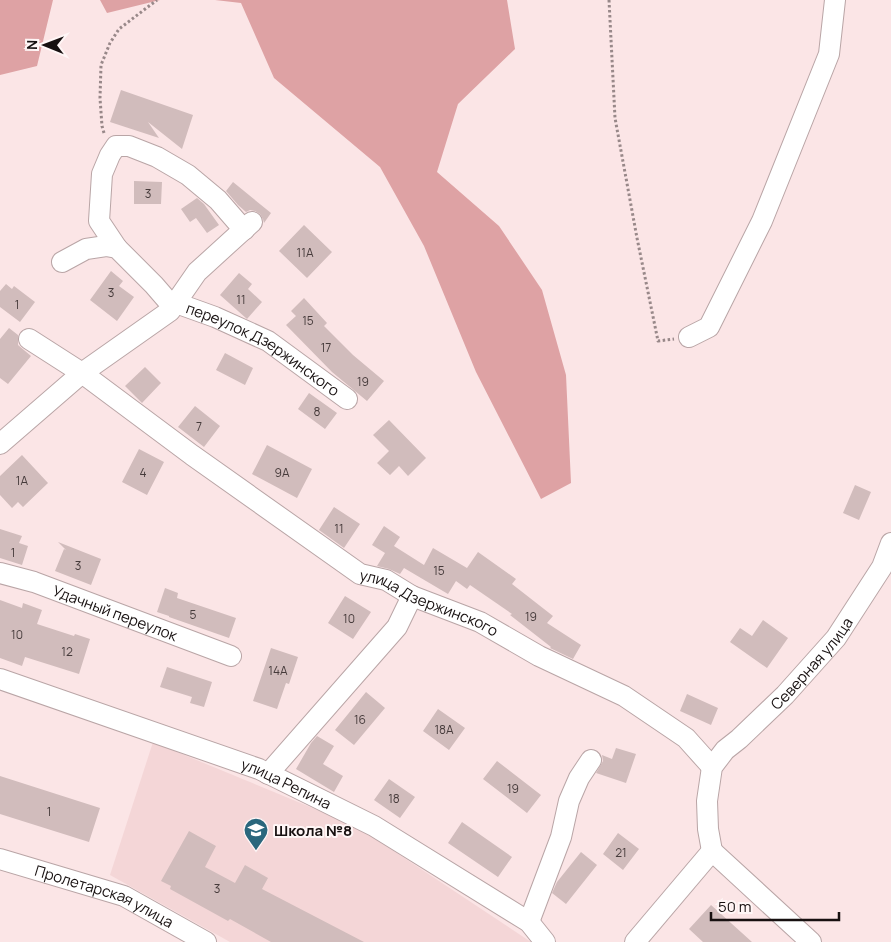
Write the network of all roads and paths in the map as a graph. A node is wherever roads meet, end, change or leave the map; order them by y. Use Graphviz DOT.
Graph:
graph roads {
  1 [pos="158,0"];
  2 [pos="609,0"];
  3 [pos="835,0"];
  4 [pos="112,152"];
  5 [pos="117,248"];
  6 [pos="62,262"];
  7 [pos="174,305"];
  8 [pos="689,337"];
  9 [pos="29,340"];
  10 [pos="82,373"];
  11 [pos="347,399"];
  12 [pos="0,444"];
  13 [pos="891,543"];
  14 [pos="0,573"];
  15 [pos="412,596"];
  16 [pos="231,656"];
  17 [pos="0,679"];
  18 [pos="591,760"];
  19 [pos="712,767"];
  20 [pos="268,774"];
  21 [pos="712,851"];
  22 [pos="0,859"];
  23 [pos="530,922"];
  24 [pos="206,942"];
  25 [pos="545,942"];
  26 [pos="635,942"];
  27 [pos="811,942"];
  1 -- 4 [label="path"];
  2 -- 8 [label="path"];
  3 -- 8 [label="street"];
  4 -- 5 [label="street"];
  4 -- 7 [label="street"];
  5 -- 6 [label="street"];
  5 -- 7 [label="street"];
  7 -- 10 [label="street"];
  7 -- 11 [label="street, переулок Дзержинского"];
  9 -- 10 [label="street, улица Дзержинского"];
  10 -- 12 [label="street"];
  10 -- 15 [label="street, улица Дзержинского"];
  13 -- 19 [label="street, Северная улица"];
  14 -- 16 [label="street, Удачный переулок"];
  15 -- 19 [label="street, улица Дзержинского"];
  15 -- 20 [label="street"];
  17 -- 20 [label="street, улица Репина"];
  18 -- 23 [label="street"];
  19 -- 21 [label="street"];
  20 -- 23 [label="street, улица Репина"];
  21 -- 26 [label="street"];
  21 -- 27 [label="street"];
  22 -- 24 [label="street, Пролетарская улица"];
  23 -- 25 [label="street, улица Репина"];
}
